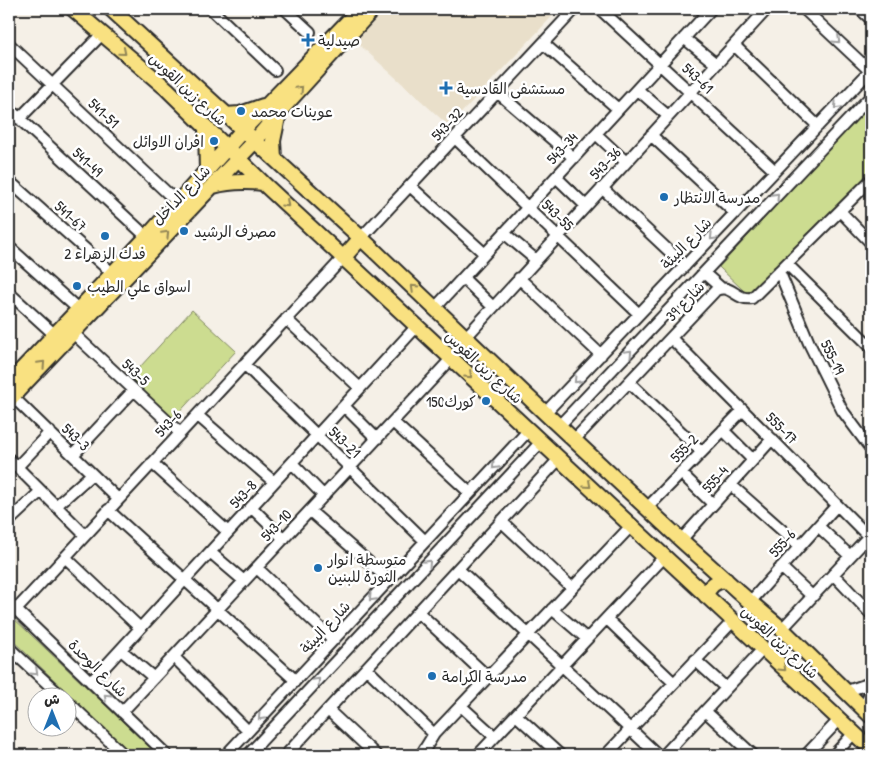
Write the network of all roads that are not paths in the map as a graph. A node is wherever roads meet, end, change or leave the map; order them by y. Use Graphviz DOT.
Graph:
graph roads {
  1 [pos="73,9"];
  2 [pos="110,9"];
  3 [pos="211,9"];
  4 [pos="285,9"];
  5 [pos="360,9"];
  6 [pos="373,9"];
  7 [pos="575,9"];
  8 [pos="600,9"];
  9 [pos="750,9"];
  10 [pos="804,9"];
  11 [pos="860,9"];
  12 [pos="704,11"];
  13 [pos="763,13"];
  14 [pos="871,19"];
  15 [pos="310,32"];
  16 [pos="102,34"];
  17 [pos="684,38"];
  18 [pos="543,43"];
  19 [pos="9,44"];
  20 [pos="734,45"];
  21 [pos="660,64"];
  22 [pos="716,64"];
  23 [pos="275,70"];
  24 [pos="871,71"];
  25 [pos="52,85"];
  26 [pos="637,89"];
  27 [pos="497,92"];
  28 [pos="690,92"];
  29 [pos="871,96"];
  30 [pos="274,108"];
  31 [pos="9,109"];
  32 [pos="618,109"];
  33 [pos="225,115"];
  34 [pos="668,116"];
  35 [pos="19,119"];
  36 [pos="818,126"];
  37 [pos="206,128"];
  38 [pos="243,130"];
  39 [pos="596,134"];
  40 [pos="651,134"];
  41 [pos="455,138"];
  42 [pos="255,141"];
  43 [pos="226,148"];
  44 [pos="274,158"];
  45 [pos="574,158"];
  46 [pos="238,159"];
  47 [pos="626,162"];
  48 [pos="207,171"];
  49 [pos="775,171"];
  50 [pos="556,177"];
  51 [pos="871,180"];
  52 [pos="9,181"];
  53 [pos="264,183"];
  54 [pos="213,186"];
  55 [pos="410,186"];
  56 [pos="602,188"];
  57 [pos="178,203"];
  58 [pos="586,206"];
  59 [pos="528,207"];
  60 [pos="840,211"];
  61 [pos="735,213"];
  62 [pos="504,233"];
  63 [pos="558,236"];
  64 [pos="147,237"];
  65 [pos="361,238"];
  66 [pos="871,243"];
  67 [pos="9,248"];
  68 [pos="485,254"];
  69 [pos="343,258"];
  70 [pos="536,260"];
  71 [pos="685,266"];
  72 [pos="783,268"];
  73 [pos="704,272"];
  74 [pos="112,273"];
  75 [pos="463,278"];
  76 [pos="519,278"];
  77 [pos="721,288"];
  78 [pos="9,293"];
  79 [pos="493,306"];
  80 [pos="78,308"];
  81 [pos="435,308"];
  82 [pos="639,314"];
  83 [pos="286,319"];
  84 [pos="417,326"];
  85 [pos="72,332"];
  86 [pos="55,335"];
  87 [pos="466,336"];
  88 [pos="671,338"];
  89 [pos="871,346"];
  90 [pos="600,355"];
  91 [pos="452,358"];
  92 [pos="244,364"];
  93 [pos="505,375"];
  94 [pos="630,382"];
  95 [pos="11,384"];
  96 [pos="360,388"];
  97 [pos="134,390"];
  98 [pos="488,392"];
  99 [pos="344,406"];
  100 [pos="743,410"];
  101 [pos="197,414"];
  102 [pos="545,414"];
  103 [pos="392,422"];
  104 [pos="559,426"];
  105 [pos="723,430"];
  106 [pos="528,431"];
  107 [pos="50,432"];
  108 [pos="180,433"];
  109 [pos="317,435"];
  110 [pos="377,439"];
  111 [pos="772,439"];
  112 [pos="574,440"];
  113 [pos="541,442"];
  114 [pos="871,449"];
  115 [pos="702,452"];
  116 [pos="73,455"];
  117 [pos="559,458"];
  118 [pos="9,459"];
  119 [pos="753,460"];
  120 [pos="152,463"];
  121 [pos="292,463"];
  122 [pos="17,467"];
  123 [pos="350,468"];
  124 [pos="681,473"];
  125 [pos="92,474"];
  126 [pos="274,482"];
  127 [pos="730,485"];
  128 [pos="40,490"];
  129 [pos="470,493"];
  130 [pos="324,496"];
  131 [pos="118,499"];
  132 [pos="713,504"];
  133 [pos="837,505"];
  134 [pos="56,506"];
  135 [pos="251,507"];
  136 [pos="647,508"];
  137 [pos="108,510"];
  138 [pos="310,511"];
  139 [pos="9,521"];
  140 [pos="501,521"];
  141 [pos="632,525"];
  142 [pos="818,526"];
  143 [pos="228,532"];
  144 [pos="85,535"];
  145 [pos="870,537"];
  146 [pos="284,539"];
  147 [pos="682,540"];
  148 [pos="425,541"];
  149 [pos="800,546"];
  150 [pos="210,552"];
  151 [pos="850,556"];
  152 [pos="65,557"];
  153 [pos="664,557"];
  154 [pos="704,560"];
  155 [pos="781,567"];
  156 [pos="257,568"];
  157 [pos="458,568"];
  158 [pos="833,574"];
  159 [pos="688,579"];
  160 [pos="184,580"];
  161 [pos="389,580"];
  162 [pos="726,580"];
  163 [pos="244,581"];
  164 [pos="572,588"];
  165 [pos="706,596"];
  166 [pos="812,596"];
  167 [pos="750,602"];
  168 [pos="12,606"];
  169 [pos="218,609"];
  170 [pos="552,609"];
  171 [pos="418,612"];
  172 [pos="871,614"];
  173 [pos="606,618"];
  174 [pos="732,621"];
  175 [pos="140,628"];
  176 [pos="782,629"];
  177 [pos="528,634"];
  178 [pos="587,639"];
  179 [pos="333,640"];
  180 [pos="9,648"];
  181 [pos="763,649"];
  182 [pos="121,650"];
  183 [pos="174,657"];
  184 [pos="695,660"];
  185 [pos="562,666"];
  186 [pos="366,668"];
  187 [pos="488,677"];
  188 [pos="154,678"];
  189 [pos="295,680"];
  190 [pos="91,682"];
  191 [pos="674,683"];
  192 [pos="871,683"];
  193 [pos="50,686"];
  194 [pos="726,688"];
  195 [pos="847,691"];
  196 [pos="871,691"];
  197 [pos="275,702"];
  198 [pos="461,706"];
  199 [pos="328,710"];
  200 [pos="78,711"];
  201 [pos="705,711"];
  202 [pos="122,712"];
  203 [pos="287,714"];
  204 [pos="516,715"];
  205 [pos="870,715"];
  206 [pos="839,720"];
  207 [pos="630,730"];
  208 [pos="248,731"];
  209 [pos="854,733"];
  210 [pos="434,734"];
  211 [pos="496,737"];
  212 [pos="871,749"];
  213 [pos="124,755"];
  214 [pos="167,755"];
  215 [pos="226,755"];
  216 [pos="248,755"];
  217 [pos="287,755"];
  218 [pos="376,755"];
  219 [pos="420,755"];
  220 [pos="478,755"];
  221 [pos="560,755"];
  222 [pos="606,755"];
  223 [pos="658,755"];
  224 [pos="664,755"];
  225 [pos="753,755"];
  226 [pos="806,755"];
  227 [pos="834,755"];
  1 -- 16 [label="main road, شارع زين القوس"];
  2 -- 33 [label="main road, شارع زين القوس"];
  3 -- 23 [label="street"];
  4 -- 15 [label="street"];
  5 -- 30 [label="main road, شارع الداخل"];
  30 -- 6 [label="main road, شارع الداخل, one-way"];
  7 -- 18 [label="street, 543-32"];
  8 -- 21 [label="street, 543-61"];
  9 -- 13 [label="street"];
  10 -- 24 [label="street, one-way"];
  11 -- 14 [label="street"];
  12 -- 17 [label="street, 543-34"];
  13 -- 20 [label="street, 543-36"];
  16 -- 25 [label="street"];
  16 -- 37 [label="main road, شارع زين القوس, one-way"];
  17 -- 21 [label="street, 543-34"];
  17 -- 22 [label="street"];
  18 -- 27 [label="street, 543-32"];
  18 -- 32 [label="street"];
  19 -- 25 [label="street, 541-51"];
  20 -- 22 [label="street, 543-36"];
  20 -- 36 [label="street"];
  21 -- 26 [label="street, 543-34"];
  21 -- 28 [label="street, 543-61"];
  22 -- 28 [label="street, 543-36"];
  24 -- 36 [label="street, شارع البيئة, one-way"];
  25 -- 35 [label="street"];
  25 -- 57 [label="street, 541-51"];
  26 -- 32 [label="street, 543-34"];
  26 -- 34 [label="street"];
  27 -- 41 [label="street, 543-32"];
  27 -- 45 [label="street"];
  28 -- 34 [label="street, 543-36"];
  28 -- 49 [label="street, 543-61"];
  73 -- 29 [label="street, one-way"];
  30 -- 33 [label="main road"];
  30 -- 38 [label="main road, شارع الداخل"];
  30 -- 42 [label="main road, شارع الداخل"];
  30 -- 44 [label="main road"];
  31 -- 35 [label="street, 541-49"];
  32 -- 39 [label="street, 543-34"];
  33 -- 38 [label="main road, شارع زين القوس"];
  34 -- 40 [label="street, 543-36"];
  35 -- 64 [label="street, 541-49"];
  36 -- 49 [label="street, شارع البيئة"];
  37 -- 43 [label="main road, شارع زين القوس"];
  37 -- 48 [label="main road"];
  38 -- 42 [label="main road, شارع زين القوس"];
  38 -- 43 [label="main road, شارع الداخل"];
  39 -- 45 [label="street, 543-34"];
  39 -- 47 [label="street"];
  40 -- 47 [label="street, 543-36"];
  40 -- 61 [label="street"];
  41 -- 55 [label="street, 543-32"];
  41 -- 59 [label="street, 543-55"];
  42 -- 44 [label="main road, شارع زين القوس"];
  42 -- 46 [label="main road, شارع الداخل"];
  43 -- 46 [label="main road, شارع زين القوس"];
  43 -- 48 [label="main road, شارع الداخل"];
  44 -- 65 [label="main road, شارع زين القوس"];
  45 -- 50 [label="street, 543-34"];
  46 -- 53 [label="main road, شارع زين القوس"];
  46 -- 54 [label="main road, شارع الداخل"];
  47 -- 56 [label="street, 543-36"];
  48 -- 57 [label="main road, شارع الداخل"];
  49 -- 61 [label="street, شارع البيئة"];
  50 -- 58 [label="street"];
  50 -- 59 [label="street, 543-34"];
  51 -- 60 [label="street, شارع 39"];
  52 -- 74 [label="street, 541-67"];
  53 -- 54 [label="main road"];
  53 -- 69 [label="main road, شارع زين القوس, one-way"];
  85 -- 54 [label="main road, شارع الداخل, one-way"];
  55 -- 65 [label="street, 543-32"];
  55 -- 68 [label="street"];
  56 -- 58 [label="street, 543-36"];
  56 -- 71 [label="street"];
  57 -- 64 [label="main road, شارع الداخل"];
  58 -- 63 [label="street, 543-36"];
  59 -- 62 [label="street, 543-34"];
  59 -- 63 [label="street, 543-55"];
  60 -- 66 [label="street"];
  60 -- 72 [label="street, شارع 39"];
  61 -- 71 [label="street, شارع البيئة, one-way"];
  62 -- 68 [label="street, 543-34"];
  62 -- 70 [label="street"];
  63 -- 70 [label="street, 543-36"];
  63 -- 82 [label="street, 543-55"];
  64 -- 74 [label="main road, شارع الداخل"];
  65 -- 69 [label="main road"];
  81 -- 65 [label="main road, شارع زين القوس, one-way"];
  67 -- 80 [label="street"];
  68 -- 75 [label="street, 543-34"];
  69 -- 83 [label="street, 543-6"];
  69 -- 84 [label="main road, شارع زين القوس"];
  70 -- 76 [label="street, 543-36"];
  71 -- 82 [label="street, شارع البيئة"];
  72 -- 77 [label="street, شارع 39"];
  72 -- 89 [label="street"];
  72 -- 114 [label="street, 555-19"];
  73 -- 77 [label="street"];
  104 -- 73 [label="street, one-way"];
  74 -- 80 [label="main road, شارع الداخل"];
  75 -- 79 [label="street"];
  75 -- 81 [label="street, 543-34"];
  76 -- 79 [label="street, 543-36"];
  76 -- 90 [label="street"];
  77 -- 88 [label="street, شارع 39"];
  78 -- 86 [label="street"];
  79 -- 87 [label="street, 543-36"];
  80 -- 86 [label="main road, شارع الداخل"];
  81 -- 87 [label="main road, شارع زين القوس"];
  82 -- 90 [label="street, شارع البيئة"];
  83 -- 92 [label="street, 543-6"];
  83 -- 96 [label="street"];
  84 -- 91 [label="main road, شارع زين القوس"];
  84 -- 96 [label="street, 543-8"];
  95 -- 85 [label="main road, شارع الداخل, one-way"];
  85 -- 97 [label="street, 543-5"];
  86 -- 95 [label="main road, شارع الداخل"];
  87 -- 93 [label="main road, شارع زين القوس"];
  88 -- 94 [label="street, شارع 39"];
  88 -- 100 [label="street, 555-17"];
  90 -- 102 [label="street, شارع البيئة, one-way"];
  91 -- 98 [label="main road, شارع زين القوس, one-way"];
  91 -- 103 [label="street, 543-10"];
  92 -- 101 [label="street, 543-6"];
  92 -- 109 [label="street, 543-21"];
  93 -- 98 [label="main road"];
  93 -- 102 [label="main road, شارع زين القوس"];
  94 -- 112 [label="street, شارع 39"];
  94 -- 115 [label="street"];
  95 -- 107 [label="street, 543-3"];
  96 -- 99 [label="street, 543-8"];
  97 -- 108 [label="street, 543-5"];
  97 -- 116 [label="street"];
  98 -- 106 [label="main road, شارع زين القوس"];
  99 -- 109 [label="street, 543-8"];
  99 -- 110 [label="street"];
  100 -- 105 [label="street, 555-2"];
  100 -- 111 [label="street, 555-17"];
  101 -- 108 [label="street, 543-6"];
  101 -- 126 [label="street"];
  102 -- 104 [label="main road, شارع زين القوس"];
  103 -- 110 [label="street, 543-10"];
  103 -- 129 [label="street"];
  104 -- 112 [label="main road, شارع زين القوس"];
  105 -- 115 [label="street, 555-2"];
  105 -- 119 [label="street"];
  106 -- 113 [label="main road, شارع زين القوس"];
  106 -- 129 [label="street, شارع البيئة, one-way"];
  107 -- 116 [label="street, 543-3"];
  107 -- 122 [label="street"];
  108 -- 120 [label="street, 543-6"];
  109 -- 121 [label="street, 543-8"];
  109 -- 123 [label="street, 543-21"];
  110 -- 123 [label="street, 543-10"];
  111 -- 119 [label="street, 555-4"];
  111 -- 133 [label="street, 555-17"];
  112 -- 136 [label="main road, شارع زين القوس"];
  113 -- 117 [label="main road, شارع زين القوس"];
  203 -- 113 [label="street, one-way"];
  115 -- 124 [label="street, 555-2"];
  116 -- 125 [label="street, 543-3"];
  117 -- 140 [label="street"];
  117 -- 141 [label="main road, شارع زين القوس, one-way"];
  118 -- 122 [label="street"];
  119 -- 127 [label="street, 555-4"];
  120 -- 131 [label="street, 543-6"];
  120 -- 143 [label="street"];
  121 -- 126 [label="street, 543-8"];
  121 -- 130 [label="street"];
  122 -- 128 [label="street"];
  123 -- 130 [label="street, 543-10"];
  123 -- 148 [label="street, 543-21"];
  124 -- 132 [label="street"];
  124 -- 136 [label="street, 555-2"];
  125 -- 131 [label="street, 543-3"];
  125 -- 134 [label="street"];
  126 -- 135 [label="street, 543-8"];
  127 -- 132 [label="street, 555-4"];
  127 -- 149 [label="street"];
  128 -- 134 [label="street"];
  128 -- 139 [label="street"];
  129 -- 148 [label="street, شارع البيئة"];
  130 -- 138 [label="street, 543-10"];
  131 -- 137 [label="street, 543-6"];
  132 -- 147 [label="street, 555-4"];
  133 -- 142 [label="street, 555-6"];
  133 -- 145 [label="street, 555-17"];
  134 -- 144 [label="street"];
  135 -- 143 [label="street, 543-8"];
  135 -- 146 [label="street"];
  136 -- 147 [label="main road, شارع زين القوس"];
  137 -- 144 [label="street, 543-6"];
  137 -- 160 [label="street"];
  138 -- 146 [label="street, 543-10"];
  138 -- 161 [label="street"];
  140 -- 157 [label="street"];
  140 -- 164 [label="street"];
  141 -- 153 [label="main road, شارع زين القوس"];
  141 -- 164 [label="street"];
  142 -- 149 [label="street, 555-6"];
  142 -- 151 [label="street"];
  143 -- 150 [label="street, 543-8"];
  144 -- 152 [label="street, 543-6"];
  145 -- 151 [label="street"];
  146 -- 156 [label="street, 543-10"];
  147 -- 154 [label="main road, شارع زين القوس"];
  148 -- 161 [label="street, شارع البيئة"];
  149 -- 155 [label="street, 555-6"];
  150 -- 160 [label="street, 543-8"];
  150 -- 163 [label="street"];
  151 -- 158 [label="street"];
  152 -- 168 [label="street, 543-6"];
  152 -- 175 [label="street"];
  153 -- 159 [label="main road, شارع زين القوس"];
  153 -- 173 [label="street"];
  154 -- 159 [label="main road"];
  154 -- 162 [label="main road, شارع زين القوس"];
  155 -- 166 [label="street"];
  155 -- 167 [label="street, 555-6"];
  156 -- 163 [label="street, 543-10"];
  156 -- 179 [label="street"];
  157 -- 171 [label="street"];
  157 -- 177 [label="street"];
  158 -- 166 [label="street"];
  158 -- 172 [label="street"];
  159 -- 165 [label="main road, شارع زين القوس"];
  160 -- 169 [label="street"];
  160 -- 175 [label="street, 543-8"];
  161 -- 179 [label="street, شارع البيئة, one-way"];
  162 -- 165 [label="main road"];
  162 -- 167 [label="main road, شارع زين القوس"];
  163 -- 169 [label="street, 543-10"];
  164 -- 170 [label="street"];
  165 -- 174 [label="main road, شارع زين القوس"];
  166 -- 176 [label="street"];
  167 -- 176 [label="main road, شارع زين القوس"];
  168 -- 190 [label="street, شارع الوحدة"];
  169 -- 183 [label="street, 543-10"];
  169 -- 189 [label="street"];
  170 -- 177 [label="street"];
  170 -- 178 [label="street"];
  171 -- 186 [label="street"];
  171 -- 187 [label="street"];
  173 -- 178 [label="street"];
  173 -- 191 [label="street"];
  174 -- 181 [label="main road, شارع زين القوس"];
  174 -- 184 [label="street"];
  175 -- 182 [label="street, 543-8"];
  176 -- 195 [label="main road, شارع زين القوس"];
  177 -- 185 [label="street"];
  177 -- 187 [label="street"];
  178 -- 185 [label="street"];
  179 -- 189 [label="street, شارع البيئة"];
  180 -- 193 [label="street, one-way"];
  181 -- 194 [label="street"];
  181 -- 206 [label="main road, شارع زين القوس, one-way"];
  182 -- 188 [label="street"];
  182 -- 190 [label="street, 543-8"];
  183 -- 188 [label="street, 543-10"];
  183 -- 208 [label="street"];
  184 -- 191 [label="street"];
  184 -- 194 [label="street"];
  185 -- 204 [label="street"];
  185 -- 207 [label="street"];
  186 -- 199 [label="street"];
  186 -- 210 [label="street"];
  187 -- 198 [label="street"];
  188 -- 202 [label="street, 543-10"];
  189 -- 197 [label="street, شارع البيئة"];
  202 -- 190 [label="street, شارع الوحدة, one-way"];
  191 -- 207 [label="street"];
  192 -- 195 [label="street"];
  194 -- 201 [label="street"];
  195 -- 205 [label="main road, شارع زين القوس"];
  196 -- 205 [label="street"];
  197 -- 203 [label="street"];
  197 -- 208 [label="street, شارع البيئة, one-way"];
  198 -- 210 [label="street"];
  198 -- 211 [label="street"];
  199 -- 217 [label="street"];
  199 -- 218 [label="street"];
  200 -- 213 [label="street"];
  201 -- 224 [label="street"];
  201 -- 225 [label="street"];
  202 -- 214 [label="street, شارع الوحدة"];
  203 -- 216 [label="street"];
  204 -- 211 [label="street"];
  204 -- 221 [label="street"];
  206 -- 209 [label="main road, شارع زين القوس"];
  206 -- 226 [label="street"];
  207 -- 222 [label="street"];
  207 -- 223 [label="street"];
  208 -- 215 [label="street, شارع البيئة"];
  209 -- 212 [label="main road, شارع زين القوس"];
  209 -- 227 [label="street"];
  210 -- 219 [label="street"];
  211 -- 220 [label="street"];
}
